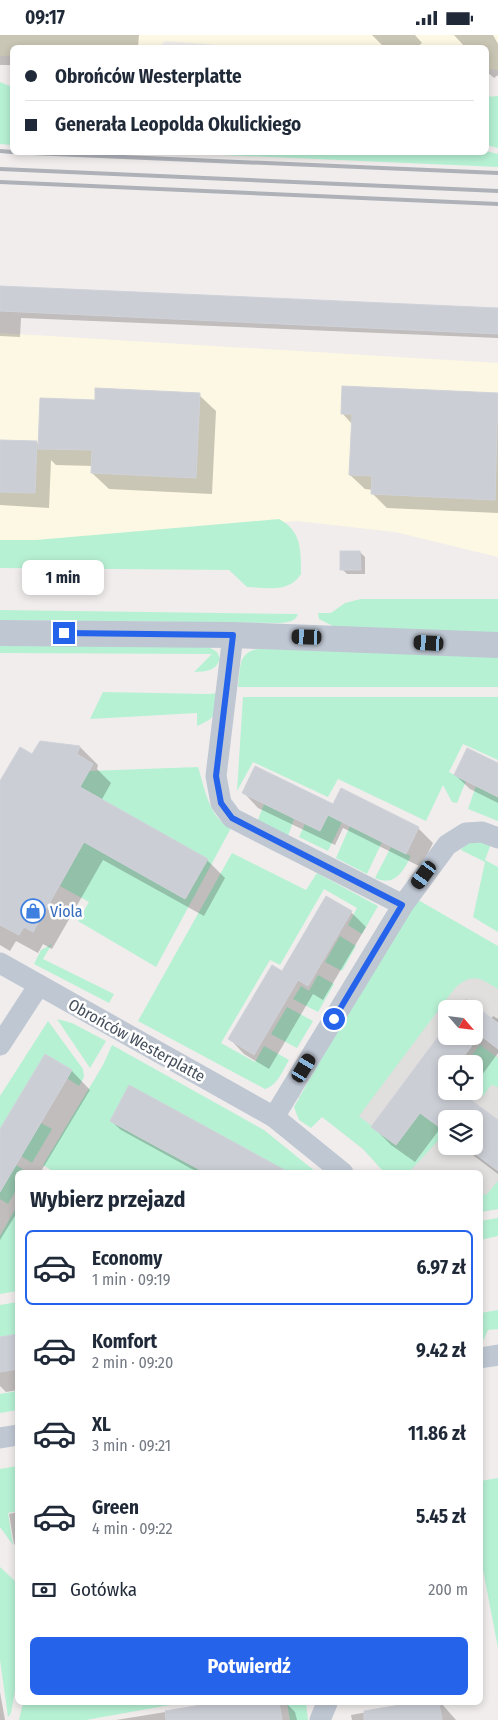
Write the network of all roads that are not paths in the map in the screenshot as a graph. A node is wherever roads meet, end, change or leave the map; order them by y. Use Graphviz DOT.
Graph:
graph roads {
  1 [pos="0,633"];
  2 [pos="233,635"];
  3 [pos="498,645"];
  4 [pos="498,839"];
  5 [pos="402,905"];
  6 [pos="0,963"];
  7 [pos="39,985"];
  8 [pos="0,1045"];
  9 [pos="274,1117"];
  10 [pos="339,1170"];
  11 [pos="498,1355"];
  12 [pos="483,1357"];
  13 [pos="15,1436"];
  14 [pos="0,1438"];
  15 [pos="326,1705"];
  16 [pos="320,1720"];
  1 -- 2 [label="street"];
  2 -- 3 [label="street"];
  2 -- 5 [label="street"];
  4 -- 5 [label="street"];
  5 -- 9 [label="street"];
  6 -- 7 [label="street, Obrońców Westerplatte"];
  7 -- 8 [label="street"];
  7 -- 9 [label="street, Obrońców Westerplatte"];
  9 -- 10 [label="street, Obrońców Westerplatte"];
  11 -- 12 [label="street"];
  13 -- 14 [label="street"];
  15 -- 16 [label="street"];
}
